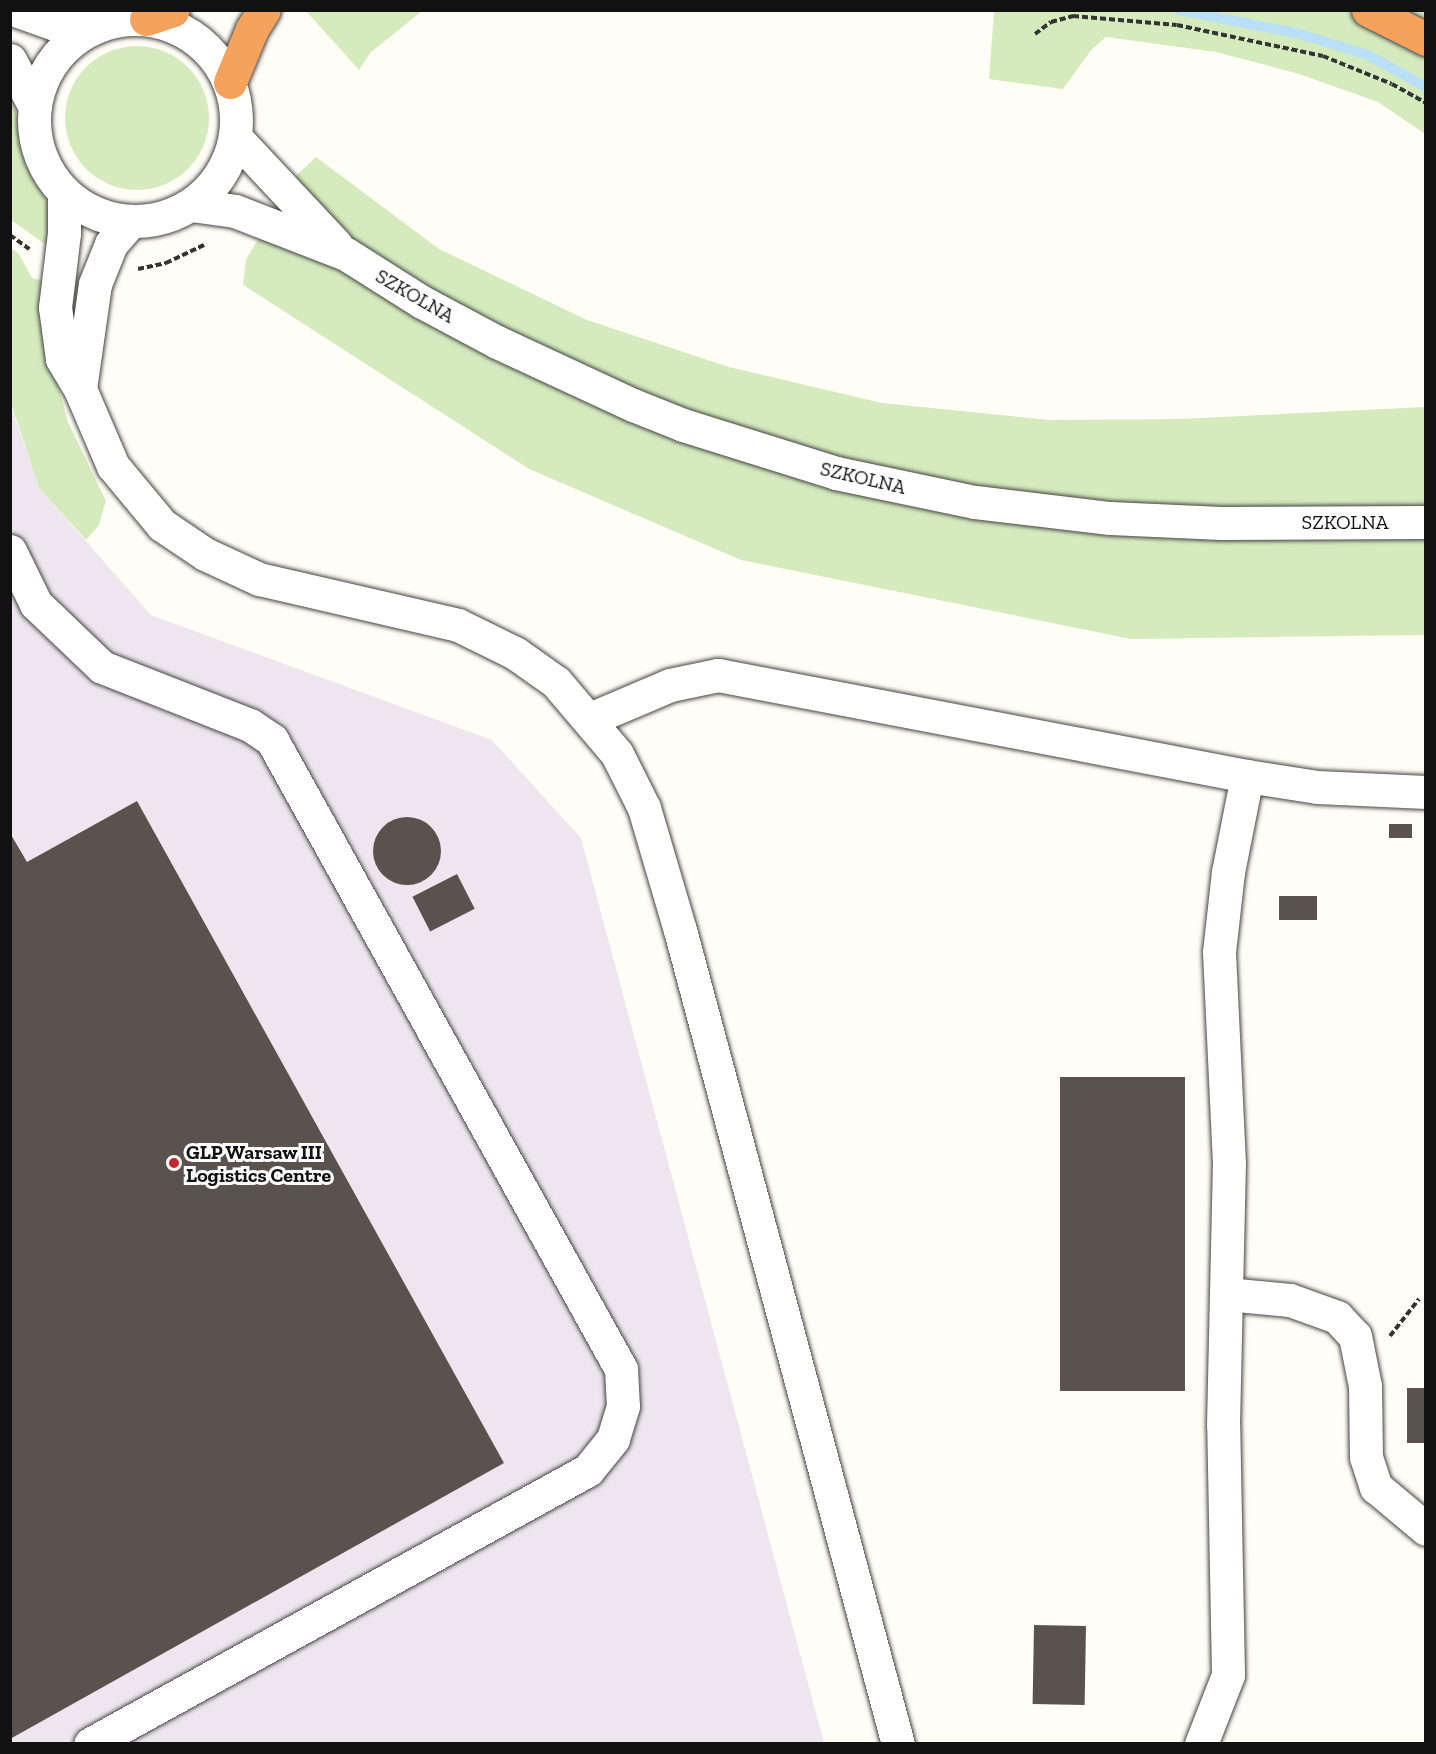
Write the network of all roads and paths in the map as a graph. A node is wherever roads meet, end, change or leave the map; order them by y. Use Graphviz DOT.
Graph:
graph roads {
  1 [pos="15,10"];
  2 [pos="264,10"];
  3 [pos="1368,10"];
  4 [pos="160,15"];
  5 [pos="92,28"];
  6 [pos="1035,34"];
  7 [pos="1425,39"];
  8 [pos="10,60"];
  9 [pos="230,82"];
  10 [pos="1425,103"];
  11 [pos="35,107"];
  12 [pos="235,137"];
  13 [pos="64,192"];
  14 [pos="191,205"];
  15 [pos="131,221"];
  16 [pos="10,235"];
  17 [pos="32,251"];
  18 [pos="346,254"];
  19 [pos="80,389"];
  20 [pos="1425,522"];
  21 [pos="10,551"];
  22 [pos="590,719"];
  23 [pos="1247,776"];
  24 [pos="1425,792"];
  25 [pos="1226,1294"];
  26 [pos="1419,1299"];
  27 [pos="1384,1343"];
  28 [pos="1425,1529"];
  29 [pos="90,1743"];
  30 [pos="898,1743"];
  31 [pos="1201,1743"];
  1 -- 5 [label="street"];
  2 -- 9 [label="highway"];
  3 -- 7 [label="highway"];
  4 -- 5 [label="street"];
  4 -- 9 [label="street"];
  5 -- 11 [label="street"];
  6 -- 10 [label="path"];
  8 -- 11 [label="street"];
  9 -- 12 [label="street"];
  11 -- 13 [label="street"];
  12 -- 14 [label="street"];
  12 -- 18 [label="street, SZKOLNA"];
  13 -- 15 [label="street"];
  13 -- 19 [label="street"];
  14 -- 15 [label="street"];
  14 -- 18 [label="street, SZKOLNA"];
  15 -- 19 [label="street"];
  16 -- 17 [label="path"];
  18 -- 20 [label="street, SZKOLNA"];
  19 -- 22 [label="street"];
  21 -- 29 [label="street"];
  22 -- 23 [label="street"];
  22 -- 30 [label="street"];
  23 -- 24 [label="street"];
  23 -- 25 [label="street"];
  25 -- 28 [label="street"];
  25 -- 31 [label="street"];
  26 -- 27 [label="path"];
}
